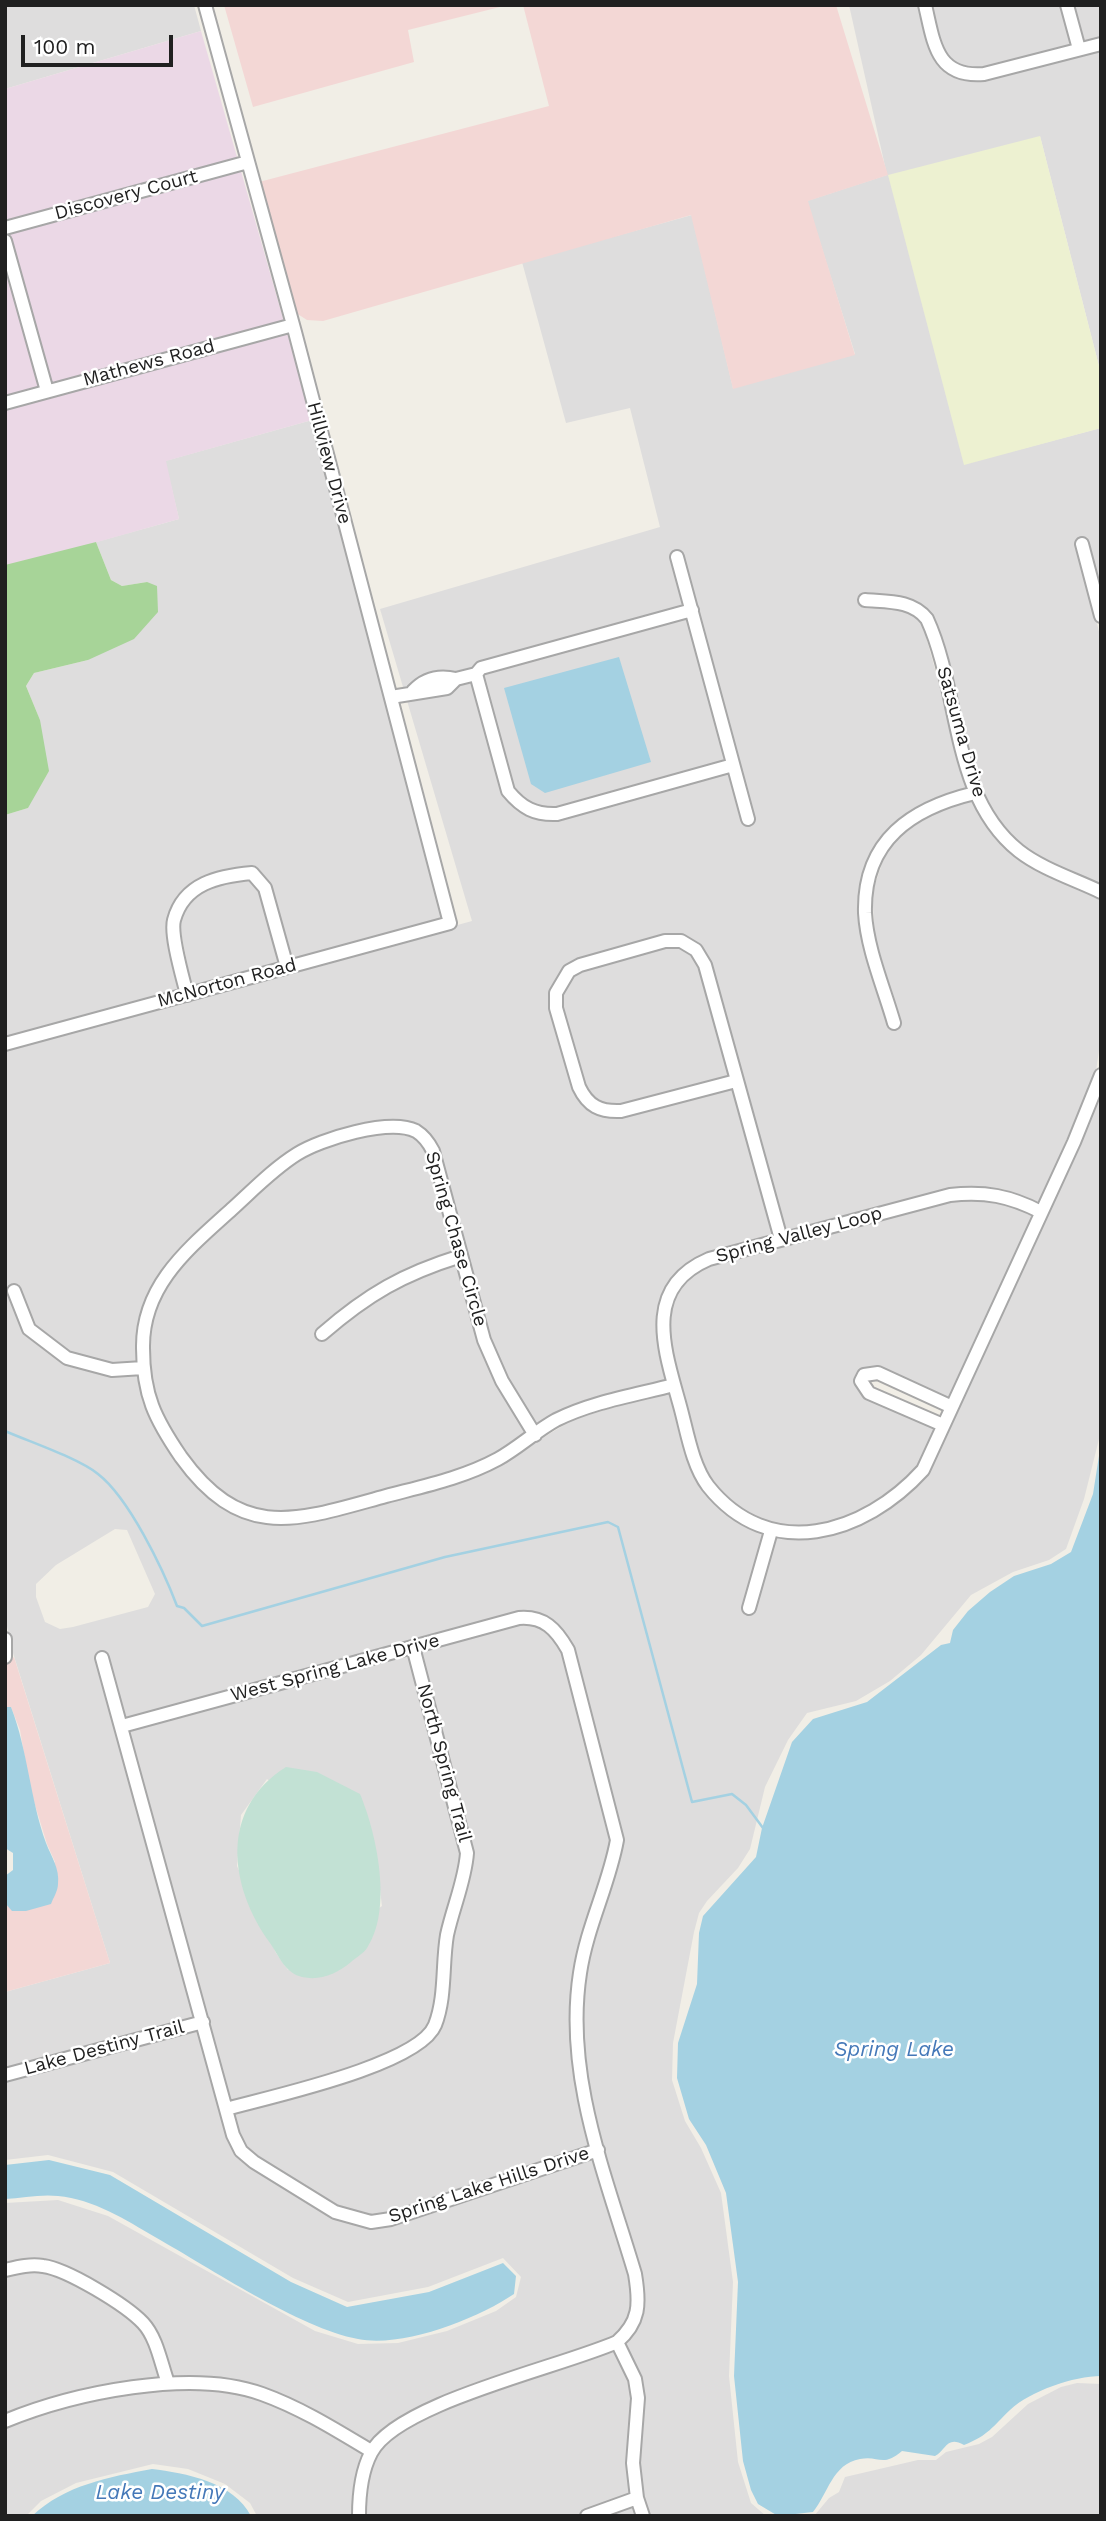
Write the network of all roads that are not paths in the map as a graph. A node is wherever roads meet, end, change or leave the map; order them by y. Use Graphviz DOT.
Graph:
graph roads {
  1 [pos="205,5"];
  2 [pos="925,5"];
  3 [pos="1067,5"];
  4 [pos="1101,44"];
  5 [pos="1079,49"];
  6 [pos="248,162"];
  7 [pos="5,228"];
  8 [pos="5,242"];
  9 [pos="293,326"];
  10 [pos="47,391"];
  11 [pos="5,402"];
  12 [pos="1082,544"];
  13 [pos="677,557"];
  14 [pos="865,600"];
  15 [pos="692,610"];
  16 [pos="1101,616"];
  17 [pos="476,674"];
  18 [pos="391,697"];
  19 [pos="733,765"];
  20 [pos="975,793"];
  21 [pos="748,819"];
  22 [pos="1101,892"];
  23 [pos="450,923"];
  24 [pos="287,967"];
  25 [pos="187,995"];
  26 [pos="894,1023"];
  27 [pos="5,1044"];
  28 [pos="1101,1075"];
  29 [pos="736,1081"];
  30 [pos="1041,1212"];
  31 [pos="781,1239"];
  32 [pos="461,1256"];
  33 [pos="14,1291"];
  34 [pos="322,1334"];
  35 [pos="143,1368"];
  36 [pos="674,1385"];
  37 [pos="952,1407"];
  38 [pos="943,1425"];
  39 [pos="535,1435"];
  40 [pos="771,1531"];
  41 [pos="749,1608"];
  42 [pos="5,1639"];
  43 [pos="413,1647"];
  44 [pos="5,1657"];
  45 [pos="102,1658"];
  46 [pos="122,1726"];
  47 [pos="203,2022"];
  48 [pos="5,2075"];
  49 [pos="226,2109"];
  50 [pos="598,2150"];
  51 [pos="5,2270"];
  52 [pos="617,2342"];
  53 [pos="168,2383"];
  54 [pos="5,2421"];
  55 [pos="371,2451"];
  56 [pos="637,2498"];
  57 [pos="359,2516"];
  58 [pos="587,2516"];
  59 [pos="643,2516"];
  1 -- 6 [label="street, Hillview Drive"];
  2 -- 5 [label="street"];
  3 -- 5 [label="street"];
  4 -- 5 [label="street"];
  6 -- 7 [label="street, Discovery Court"];
  6 -- 9 [label="street, Hillview Drive"];
  8 -- 10 [label="street"];
  9 -- 10 [label="street, Mathews Road"];
  9 -- 18 [label="street, Hillview Drive"];
  10 -- 11 [label="street, Mathews Road"];
  12 -- 16 [label="street"];
  13 -- 15 [label="street"];
  14 -- 20 [label="street, Satsuma Drive"];
  15 -- 17 [label="street"];
  15 -- 19 [label="street"];
  17 -- 18 [label="street"];
  17 -- 19 [label="street"];
  18 -- 23 [label="street, Hillview Drive"];
  19 -- 21 [label="street"];
  20 -- 22 [label="street, Satsuma Drive"];
  20 -- 26 [label="street"];
  23 -- 24 [label="street, McNorton Road"];
  24 -- 25 [label="street, McNorton Road"];
  24 -- 25 [label="street"];
  25 -- 27 [label="street, McNorton Road"];
  28 -- 30 [label="street"];
  29 -- 29 [label="street"];
  29 -- 31 [label="street"];
  30 -- 31 [label="street, Spring Valley Loop"];
  30 -- 37 [label="street, Spring Valley Loop"];
  31 -- 36 [label="street, Spring Valley Loop"];
  32 -- 34 [label="street"];
  32 -- 35 [label="street, Spring Chase Circle"];
  32 -- 39 [label="street, Spring Chase Circle"];
  33 -- 35 [label="street"];
  35 -- 39 [label="street, Spring Chase Circle"];
  36 -- 39 [label="street, Spring Chase Circle"];
  36 -- 40 [label="street, Spring Valley Loop"];
  37 -- 38 [label="street, Spring Valley Loop"];
  37 -- 38 [label="street"];
  38 -- 40 [label="street, Spring Valley Loop"];
  40 -- 41 [label="street"];
  42 -- 44 [label="street"];
  43 -- 46 [label="street, West Spring Lake Drive"];
  43 -- 49 [label="street, North Spring Trail"];
  43 -- 50 [label="street, West Spring Lake Drive"];
  45 -- 46 [label="street, Spring Lake Hills Drive"];
  46 -- 47 [label="street, Spring Lake Hills Drive"];
  47 -- 48 [label="street, Lake Destiny Trail"];
  47 -- 49 [label="street, Spring Lake Hills Drive"];
  49 -- 50 [label="street, Spring Lake Hills Drive"];
  50 -- 52 [label="street, Spring Lake Hills Drive"];
  51 -- 53 [label="street"];
  52 -- 55 [label="street"];
  52 -- 56 [label="street"];
  53 -- 54 [label="street"];
  53 -- 55 [label="street"];
  55 -- 57 [label="street"];
  56 -- 58 [label="street"];
  56 -- 59 [label="street"];
}
